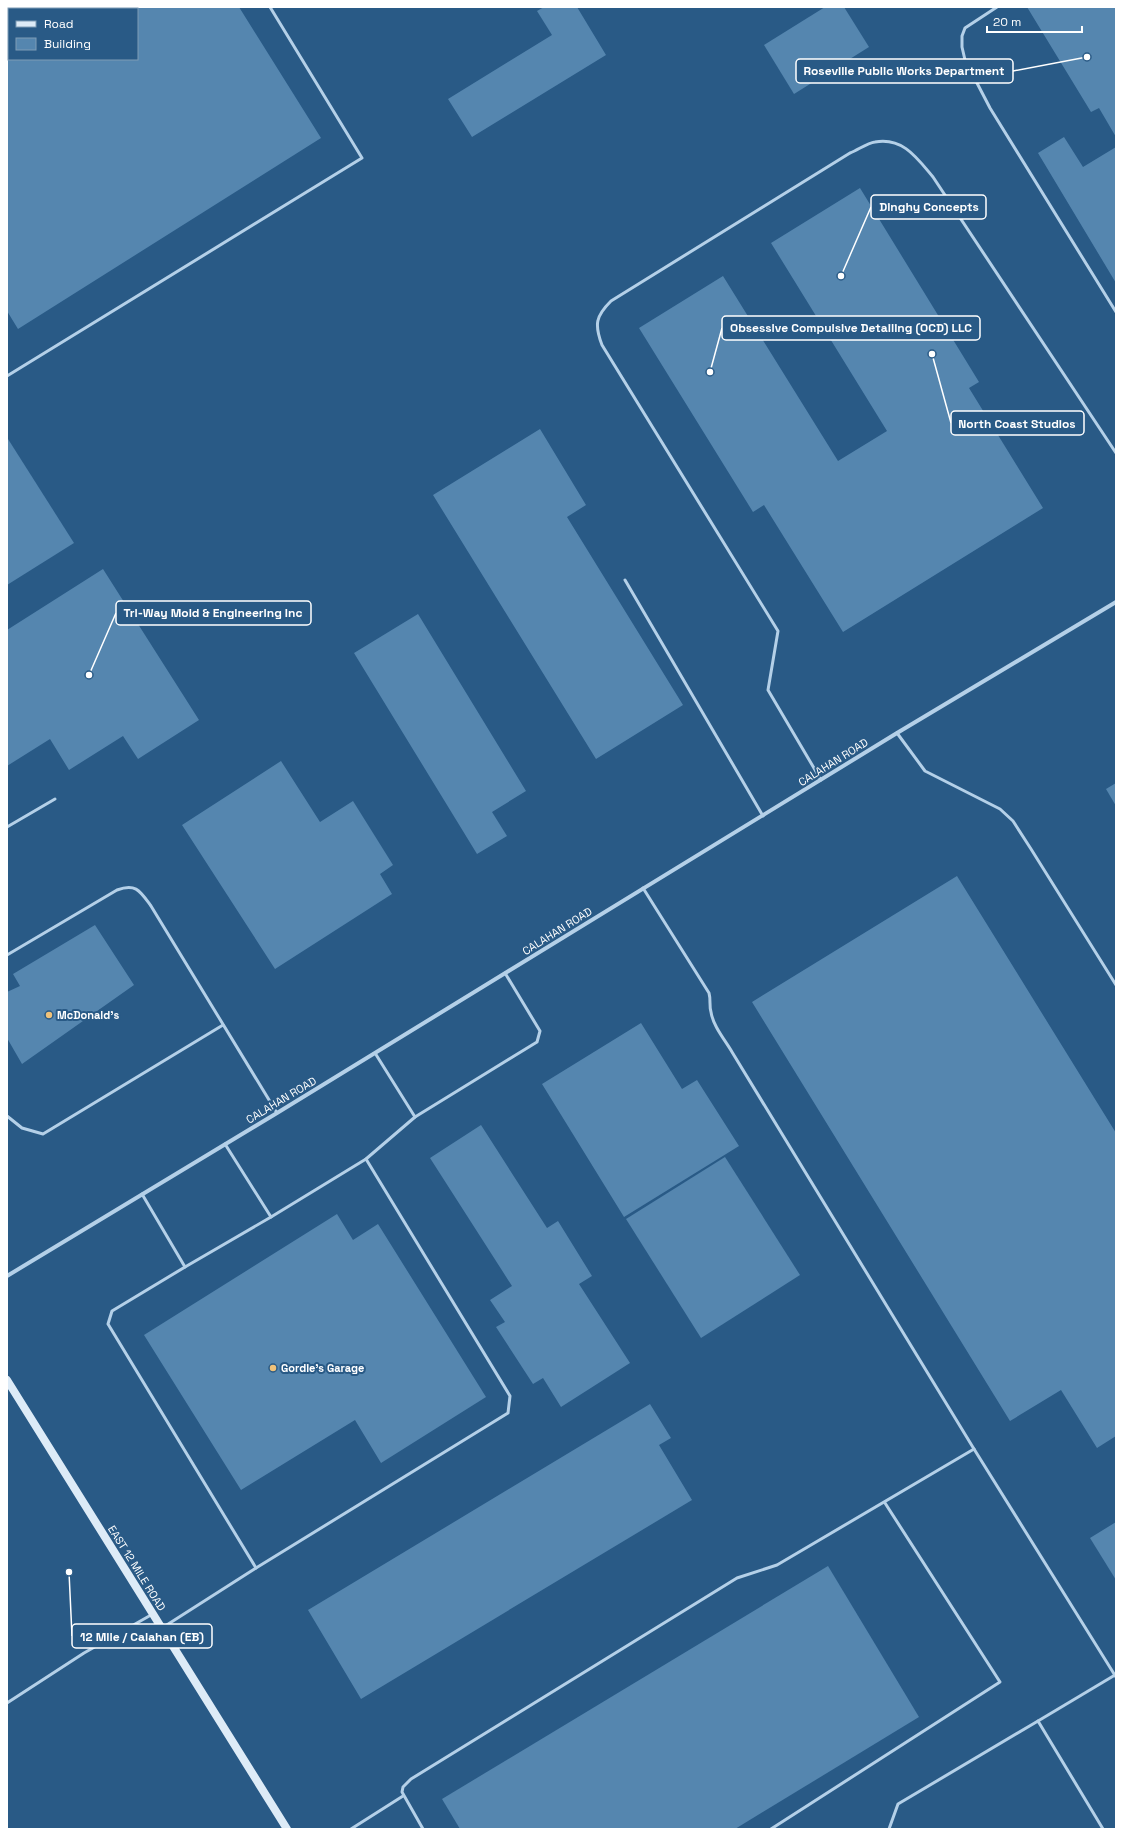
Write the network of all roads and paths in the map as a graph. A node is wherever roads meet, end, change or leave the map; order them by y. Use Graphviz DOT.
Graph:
graph roads {
  1 [pos="270,7"];
  2 [pos="998,7"];
  3 [pos="1116,312"];
  4 [pos="7,376"];
  5 [pos="1116,453"];
  6 [pos="625,580"];
  7 [pos="1116,602"];
  8 [pos="897,733"];
  9 [pos="821,781"];
  10 [pos="55,799"];
  11 [pos="763,816"];
  12 [pos="7,827"];
  13 [pos="643,888"];
  14 [pos="7,955"];
  15 [pos="505,973"];
  16 [pos="1116,985"];
  17 [pos="223,1025"];
  18 [pos="376,1053"];
  19 [pos="277,1113"];
  20 [pos="7,1116"];
  21 [pos="415,1116"];
  22 [pos="225,1144"];
  23 [pos="366,1159"];
  24 [pos="142,1194"];
  25 [pos="271,1217"];
  26 [pos="185,1267"];
  27 [pos="7,1276"];
  28 [pos="7,1380"];
  29 [pos="974,1449"];
  30 [pos="885,1503"];
  31 [pos="256,1568"];
  32 [pos="153,1614"];
  33 [pos="162,1628"];
  34 [pos="1115,1676"];
  35 [pos="7,1703"];
  36 [pos="1038,1720"];
  37 [pos="403,1796"];
  38 [pos="287,1829"];
  39 [pos="351,1829"];
  40 [pos="423,1829"];
  41 [pos="771,1829"];
  42 [pos="889,1829"];
  43 [pos="1103,1829"];
  1 -- 4 [label="lane"];
  2 -- 3 [label="lane"];
  5 -- 9 [label="lane"];
  6 -- 11 [label="lane"];
  7 -- 8 [label="street, CALAHAN ROAD"];
  8 -- 9 [label="street, CALAHAN ROAD"];
  8 -- 16 [label="lane"];
  9 -- 11 [label="street, CALAHAN ROAD"];
  10 -- 12 [label="lane"];
  11 -- 13 [label="street, CALAHAN ROAD"];
  13 -- 15 [label="street, CALAHAN ROAD"];
  13 -- 29 [label="lane"];
  14 -- 17 [label="lane"];
  15 -- 18 [label="street, CALAHAN ROAD"];
  15 -- 21 [label="lane"];
  17 -- 19 [label="lane"];
  17 -- 20 [label="lane"];
  18 -- 19 [label="street, CALAHAN ROAD"];
  18 -- 21 [label="lane"];
  19 -- 22 [label="street, CALAHAN ROAD"];
  21 -- 23 [label="lane"];
  22 -- 24 [label="street, CALAHAN ROAD"];
  22 -- 25 [label="lane"];
  23 -- 25 [label="lane"];
  23 -- 31 [label="lane"];
  24 -- 26 [label="lane"];
  24 -- 27 [label="street, CALAHAN ROAD"];
  25 -- 26 [label="lane"];
  26 -- 31 [label="lane"];
  28 -- 32 [label="main road, EAST 12 MILE ROAD"];
  29 -- 30 [label="lane"];
  29 -- 34 [label="lane"];
  30 -- 37 [label="lane"];
  30 -- 41 [label="lane"];
  31 -- 33 [label="lane"];
  32 -- 33 [label="main road, EAST 12 MILE ROAD"];
  32 -- 35 [label="lane"];
  33 -- 38 [label="main road, EAST 12 MILE ROAD"];
  34 -- 36 [label="lane"];
  36 -- 42 [label="lane"];
  36 -- 43 [label="lane"];
  37 -- 39 [label="lane"];
  37 -- 40 [label="lane"];
}
